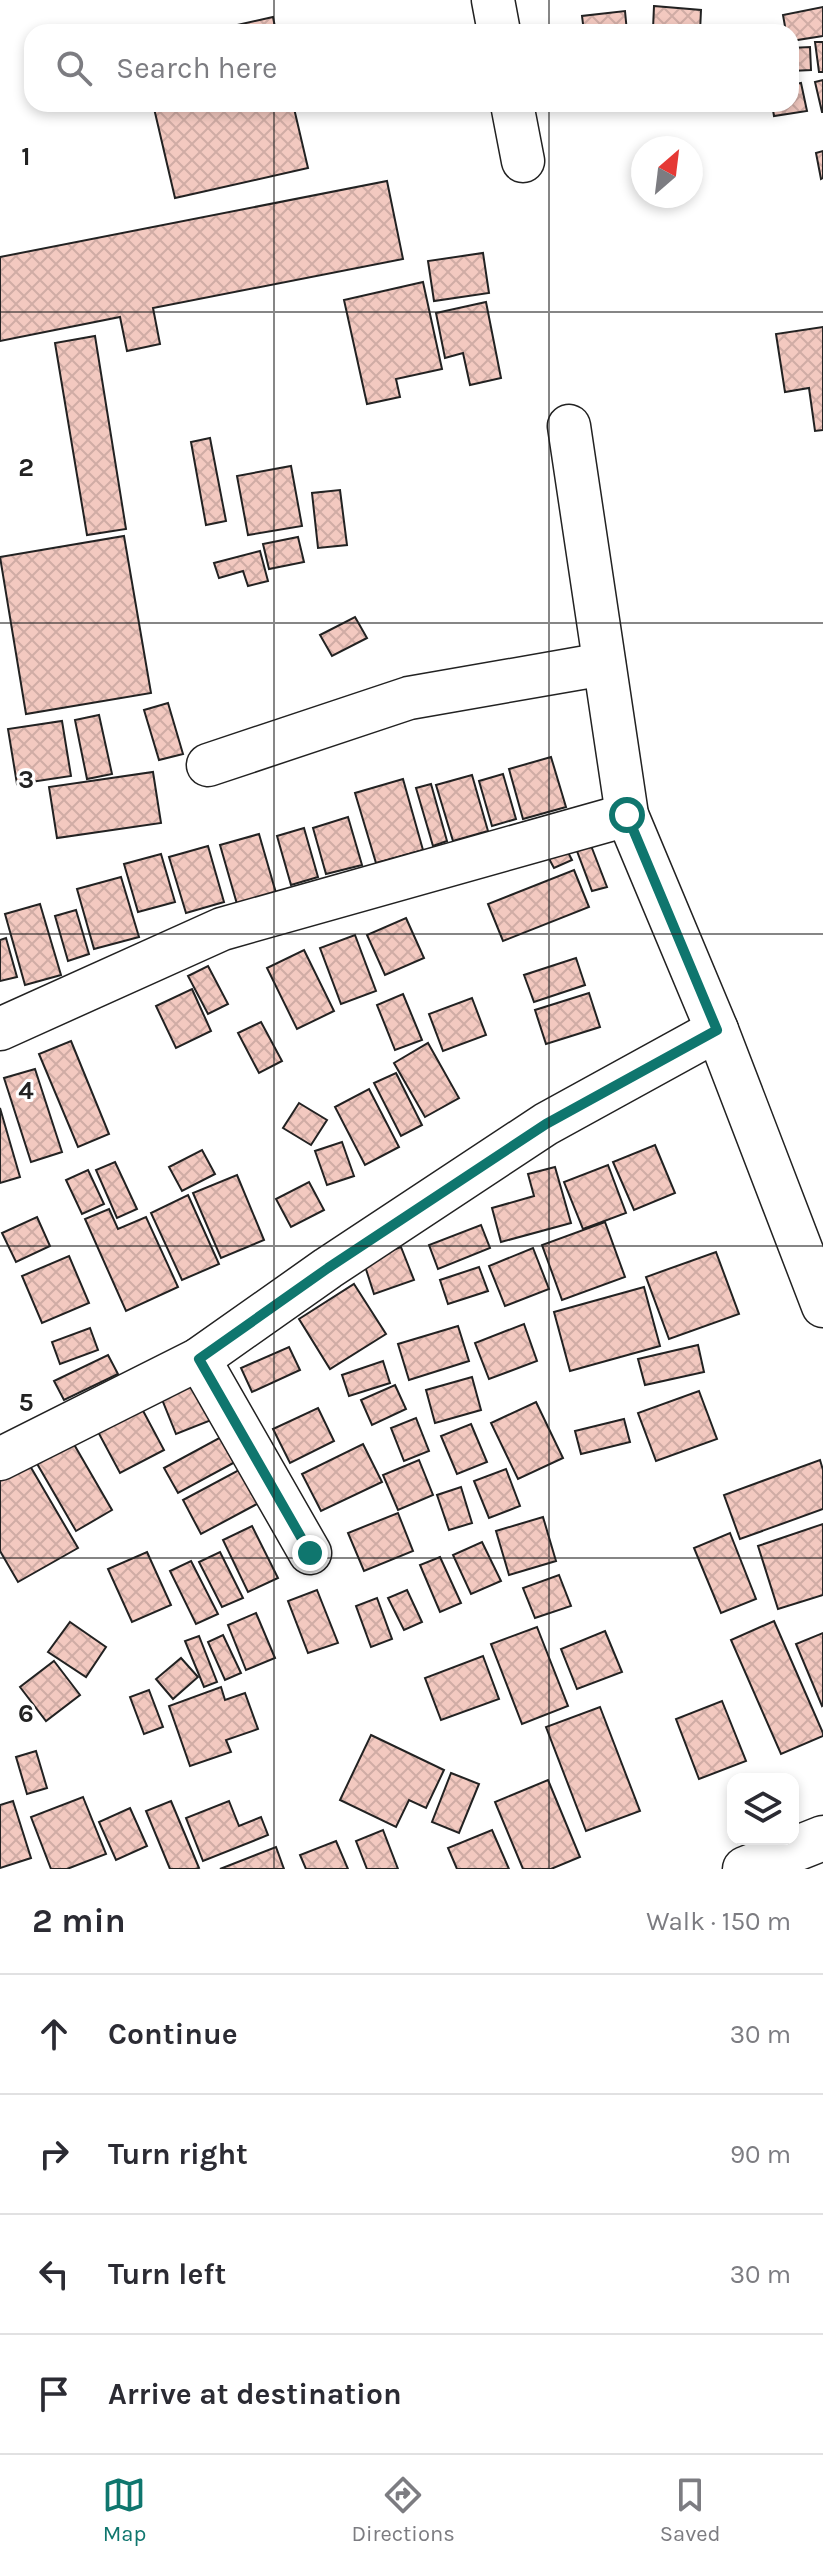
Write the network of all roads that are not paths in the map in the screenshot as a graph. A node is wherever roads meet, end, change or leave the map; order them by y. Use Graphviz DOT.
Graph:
graph roads {
  1 [pos="493,0"];
  2 [pos="498,24"];
  3 [pos="514,112"];
  4 [pos="523,161"];
  5 [pos="569,426"];
  6 [pos="604,664"];
  7 [pos="208,765"];
  8 [pos="627,815"];
  9 [pos="0,1029"];
  10 [pos="717,1030"];
  11 [pos="823,1306"];
  12 [pos="199,1359"];
  13 [pos="0,1459"];
  14 [pos="310,1553"];
  15 [pos="821,1842"];
  16 [pos="745,1869"];
  1 -- 2 [label="street"];
  3 -- 4 [label="street"];
  5 -- 6 [label="street"];
  6 -- 7 [label="street"];
  6 -- 8 [label="street"];
  8 -- 9 [label="street"];
  8 -- 10 [label="street"];
  10 -- 11 [label="street"];
  10 -- 12 [label="street"];
  12 -- 13 [label="street"];
  12 -- 14 [label="street"];
  15 -- 16 [label="main road"];
}
